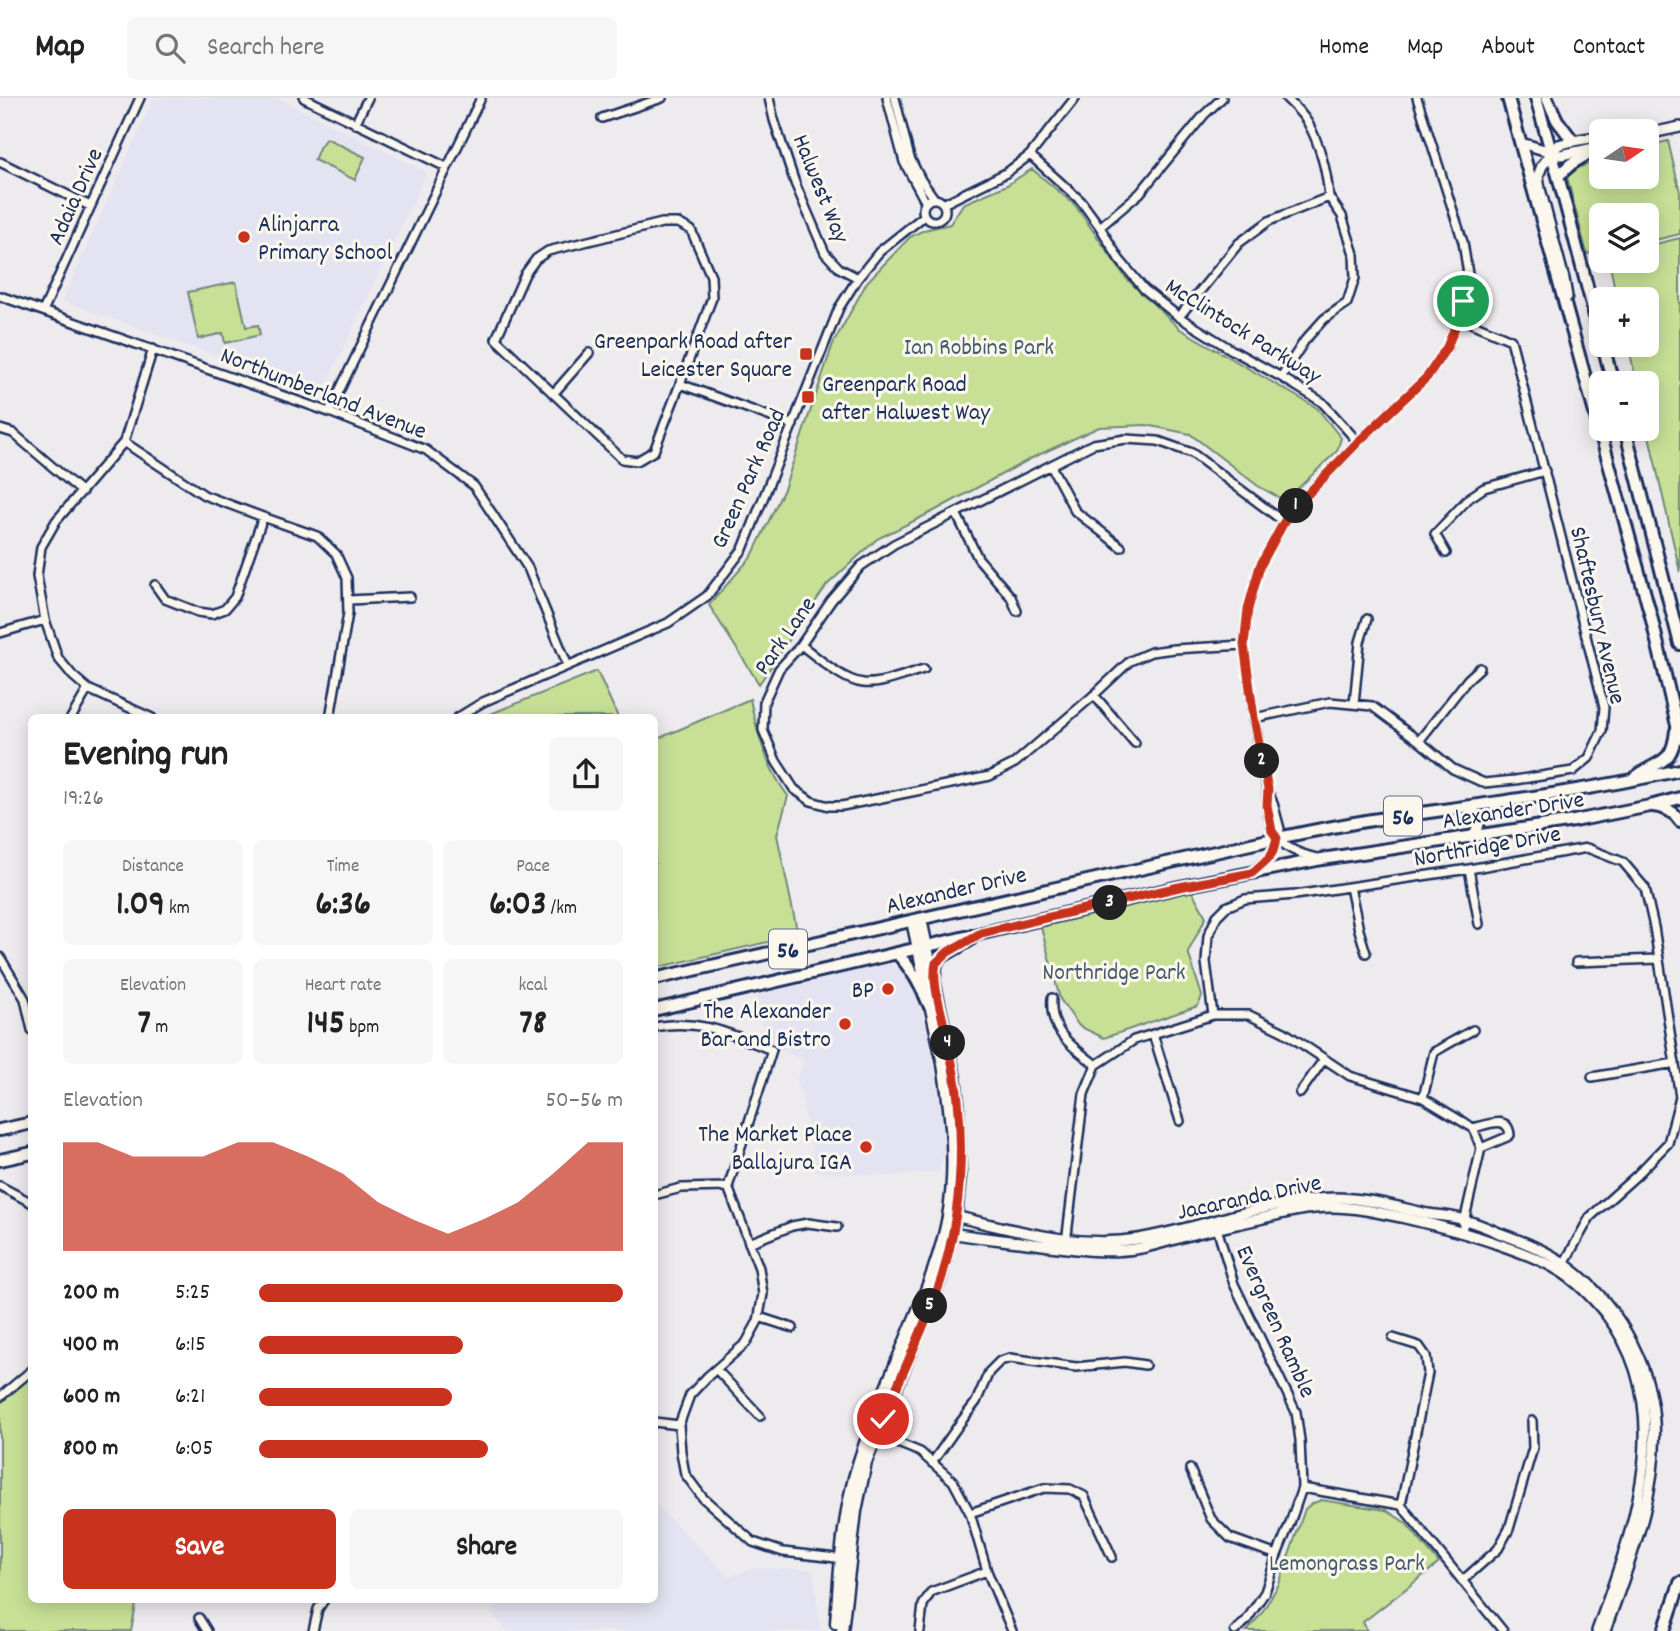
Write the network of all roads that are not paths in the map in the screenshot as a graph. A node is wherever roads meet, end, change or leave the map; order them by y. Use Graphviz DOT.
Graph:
graph roads {
  1 [pos="140,98"];
  2 [pos="304,98"];
  3 [pos="368,98"];
  4 [pos="481,98"];
  5 [pos="662,98"];
  6 [pos="769,98"];
  7 [pos="887,98"];
  8 [pos="895,98"];
  9 [pos="1075,98"];
  10 [pos="1222,98"];
  11 [pos="1286,98"];
  12 [pos="1417,98"];
  13 [pos="1508,98"];
  14 [pos="1536,98"];
  15 [pos="1547,98"];
  16 [pos="602,118"];
  17 [pos="355,124"];
  18 [pos="1680,127"];
  19 [pos="1659,131"];
  20 [pos="1589,138"];
  21 [pos="1573,141"];
  22 [pos="1521,143"];
  23 [pos="1589,147"];
  24 [pos="1589,152"];
  25 [pos="1551,153"];
  26 [pos="1030,155"];
  27 [pos="0,162"];
  28 [pos="446,167"];
  29 [pos="1558,176"];
  30 [pos="934,198"];
  31 [pos="1329,198"];
  32 [pos="926,203"];
  33 [pos="943,204"];
  34 [pos="90,206"];
  35 [pos="924,216"];
  36 [pos="1100,227"];
  37 [pos="858,278"];
  38 [pos="1589,294"];
  39 [pos="0,296"];
  40 [pos="1565,309"];
  41 [pos="43,311"];
  42 [pos="1180,317"];
  43 [pos="1459,318"];
  44 [pos="153,349"];
  45 [pos="589,354"];
  46 [pos="1281,377"];
  47 [pos="680,384"];
  48 [pos="554,393"];
  49 [pos="328,412"];
  50 [pos="793,425"];
  51 [pos="0,429"];
  52 [pos="1628,441"];
  53 [pos="124,442"];
  54 [pos="1358,442"];
  55 [pos="1051,466"];
  56 [pos="1545,471"];
  57 [pos="82,492"];
  58 [pos="956,513"];
  59 [pos="263,517"];
  60 [pos="1284,522"];
  61 [pos="1121,547"];
  62 [pos="1446,553"];
  63 [pos="155,584"];
  64 [pos="410,597"];
  65 [pos="349,600"];
  66 [pos="1017,611"];
  67 [pos="1367,619"];
  68 [pos="45,620"];
  69 [pos="0,633"];
  70 [pos="1680,644"];
  71 [pos="801,645"];
  72 [pos="1244,645"];
  73 [pos="568,666"];
  74 [pos="1480,668"];
  75 [pos="924,669"];
  76 [pos="88,689"];
  77 [pos="1094,695"];
  78 [pos="1354,704"];
  79 [pos="73,714"];
  80 [pos="143,714"];
  81 [pos="331,714"];
  82 [pos="464,714"];
  83 [pos="1254,718"];
  84 [pos="1677,724"];
  85 [pos="1680,738"];
  86 [pos="1419,741"];
  87 [pos="1135,743"];
  88 [pos="1680,770"];
  89 [pos="1632,780"];
  90 [pos="1680,798"];
  91 [pos="1650,806"];
  92 [pos="1470,807"];
  93 [pos="1680,821"];
  94 [pos="1473,836"];
  95 [pos="1277,838"];
  96 [pos="1322,859"];
  97 [pos="1469,869"];
  98 [pos="1252,873"];
  99 [pos="1350,887"];
  100 [pos="916,920"];
  101 [pos="1479,924"];
  102 [pos="981,933"];
  103 [pos="923,947"];
  104 [pos="897,953"];
  105 [pos="1366,953"];
  106 [pos="0,957"];
  107 [pos="1659,959"];
  108 [pos="1576,962"];
  109 [pos="658,978"];
  110 [pos="934,978"];
  111 [pos="28,998"];
  112 [pos="1052,998"];
  113 [pos="930,1007"];
  114 [pos="658,1009"];
  115 [pos="1213,1015"];
  116 [pos="658,1027"];
  117 [pos="1473,1030"];
  118 [pos="1153,1034"];
  119 [pos="1324,1059"];
  120 [pos="1675,1063"];
  121 [pos="1096,1065"];
  122 [pos="1592,1077"];
  123 [pos="1300,1093"];
  124 [pos="1680,1097"];
  125 [pos="1423,1098"];
  126 [pos="1180,1121"];
  127 [pos="28,1124"];
  128 [pos="1473,1128"];
  129 [pos="0,1130"];
  130 [pos="1481,1148"];
  131 [pos="28,1154"];
  132 [pos="0,1160"];
  133 [pos="0,1186"];
  134 [pos="728,1187"];
  135 [pos="658,1194"];
  136 [pos="28,1201"];
  137 [pos="952,1215"];
  138 [pos="1465,1220"];
  139 [pos="1216,1225"];
  140 [pos="837,1227"];
  141 [pos="1462,1231"];
  142 [pos="948,1233"];
  143 [pos="749,1242"];
  144 [pos="1066,1243"];
  145 [pos="1562,1267"];
  146 [pos="759,1317"];
  147 [pos="793,1328"];
  148 [pos="1393,1338"];
  149 [pos="1145,1365"];
  150 [pos="716,1368"];
  151 [pos="28,1375"];
  152 [pos="0,1396"];
  153 [pos="760,1416"];
  154 [pos="1532,1420"];
  155 [pos="658,1422"];
  156 [pos="679,1424"];
  157 [pos="872,1433"];
  158 [pos="932,1463"];
  159 [pos="1190,1469"];
  160 [pos="1303,1488"];
  161 [pos="1401,1505"];
  162 [pos="971,1513"];
  163 [pos="1277,1555"];
  164 [pos="1112,1556"];
  165 [pos="846,1559"];
  166 [pos="987,1571"];
  167 [pos="1462,1581"];
  168 [pos="1680,1583"];
  169 [pos="321,1603"];
  170 [pos="199,1618"];
  171 [pos="207,1631"];
  172 [pos="313,1631"];
  173 [pos="836,1631"];
  174 [pos="842,1631"];
  175 [pos="920,1631"];
  176 [pos="1012,1631"];
  177 [pos="1235,1631"];
  178 [pos="1503,1631"];
  179 [pos="1597,1631"];
  180 [pos="1605,1631"];
  181 [pos="1664,1631"];
  1 -- 34 [label="street, Adaia Drive"];
  2 -- 17 [label="street"];
  3 -- 17 [label="street"];
  4 -- 28 [label="street"];
  5 -- 16 [label="street"];
  6 -- 37 [label="street, Halwest Way"];
  7 -- 32 [label="street"];
  8 -- 30 [label="street"];
  9 -- 26 [label="street"];
  10 -- 36 [label="street"];
  11 -- 31 [label="street"];
  12 -- 43 [label="street"];
  13 -- 22 [label="main road"];
  14 -- 25 [label="main road"];
  15 -- 21 [label="main road"];
  17 -- 28 [label="street"];
  18 -- 19 [label="street"];
  20 -- 21 [label="street"];
  21 -- 25 [label="street"];
  22 -- 25 [label="street"];
  22 -- 40 [label="main road"];
  23 -- 25 [label="street"];
  24 -- 29 [label="main road"];
  25 -- 29 [label="main road"];
  25 -- 40 [label="street"];
  26 -- 33 [label="street"];
  26 -- 36 [label="street, McClintock Parkway"];
  27 -- 34 [label="street"];
  28 -- 49 [label="street"];
  29 -- 38 [label="main road"];
  30 -- 32 [label="street"];
  30 -- 33 [label="street"];
  31 -- 42 [label="street"];
  31 -- 46 [label="street"];
  32 -- 35 [label="street"];
  33 -- 35 [label="street"];
  34 -- 41 [label="street, Adaia Drive"];
  35 -- 37 [label="street, Green Park Road"];
  36 -- 42 [label="street, McClintock Parkway"];
  37 -- 50 [label="street, Green Park Road"];
  39 -- 41 [label="street, Northumberland Avenue"];
  40 -- 84 [label="main road"];
  41 -- 44 [label="street, Northumberland Avenue"];
  42 -- 46 [label="street, McClintock Parkway"];
  43 -- 54 [label="street"];
  43 -- 56 [label="street, Shaftesbury Avenue"];
  44 -- 49 [label="street, Northumberland Avenue"];
  44 -- 53 [label="street"];
  45 -- 48 [label="street"];
  46 -- 54 [label="street, McClintock Parkway"];
  47 -- 48 [label="street"];
  47 -- 48 [label="street"];
  47 -- 50 [label="street"];
  49 -- 73 [label="street, Northumberland Avenue"];
  50 -- 73 [label="street, Green Park Road"];
  51 -- 57 [label="street"];
  52 -- 70 [label="main road"];
  53 -- 57 [label="street"];
  53 -- 59 [label="street"];
  54 -- 60 [label="street"];
  55 -- 58 [label="street, Park Lane"];
  55 -- 60 [label="street, Park Lane"];
  55 -- 61 [label="street"];
  56 -- 62 [label="street"];
  56 -- 86 [label="street, Shaftesbury Avenue"];
  57 -- 68 [label="street"];
  58 -- 66 [label="street"];
  58 -- 71 [label="street, Park Lane"];
  59 -- 63 [label="street"];
  59 -- 65 [label="street"];
  60 -- 72 [label="street"];
  64 -- 65 [label="street"];
  65 -- 81 [label="street"];
  67 -- 78 [label="street"];
  68 -- 69 [label="street"];
  68 -- 76 [label="street"];
  71 -- 75 [label="street"];
  71 -- 77 [label="street, Park Lane"];
  72 -- 77 [label="street, Park Lane"];
  72 -- 83 [label="street"];
  73 -- 82 [label="street, Green Park Road"];
  74 -- 86 [label="street"];
  76 -- 79 [label="street"];
  76 -- 80 [label="street"];
  77 -- 87 [label="street"];
  78 -- 83 [label="street, Shaftesbury Avenue"];
  78 -- 86 [label="street, Shaftesbury Avenue"];
  83 -- 95 [label="street"];
  84 -- 85 [label="main road"];
  84 -- 89 [label="main road"];
  88 -- 89 [label="main road, Alexander Drive / 56"];
  89 -- 92 [label="main road, Alexander Drive / 56"];
  90 -- 91 [label="main road, Alexander Drive / 56"];
  91 -- 93 [label="main road"];
  91 -- 94 [label="main road, Alexander Drive / 56"];
  92 -- 94 [label="main road"];
  92 -- 95 [label="main road, Alexander Drive / 56"];
  94 -- 96 [label="main road, Alexander Drive / 56"];
  95 -- 96 [label="street"];
  95 -- 98 [label="street"];
  95 -- 100 [label="main road, Alexander Drive / 56"];
  96 -- 98 [label="main road, Alexander Drive / 56"];
  97 -- 99 [label="street, Northridge Drive"];
  97 -- 101 [label="street"];
  97 -- 107 [label="street, Northridge Drive"];
  98 -- 102 [label="main road, Alexander Drive / 56"];
  99 -- 105 [label="street"];
  99 -- 115 [label="street, Northridge Drive"];
  100 -- 103 [label="main road"];
  100 -- 109 [label="main road, Alexander Drive / 56"];
  102 -- 103 [label="main road, Alexander Drive / 56"];
  102 -- 110 [label="main road"];
  103 -- 104 [label="main road, Alexander Drive / 56"];
  103 -- 110 [label="main road"];
  103 -- 113 [label="main road"];
  104 -- 113 [label="main road"];
  104 -- 114 [label="main road, Alexander Drive / 56"];
  106 -- 111 [label="street"];
  107 -- 108 [label="street"];
  107 -- 120 [label="street, Northridge Drive"];
  110 -- 137 [label="main road"];
  112 -- 121 [label="street"];
  113 -- 137 [label="main road"];
  115 -- 118 [label="street"];
  115 -- 119 [label="street"];
  116 -- 134 [label="street"];
  117 -- 125 [label="street"];
  118 -- 121 [label="street"];
  118 -- 126 [label="street"];
  119 -- 123 [label="street"];
  119 -- 125 [label="street"];
  120 -- 122 [label="street"];
  120 -- 124 [label="street, Northridge Drive"];
  121 -- 144 [label="street"];
  124 -- 145 [label="street, Northridge Drive"];
  125 -- 128 [label="street"];
  127 -- 129 [label="main road"];
  128 -- 130 [label="street"];
  128 -- 130 [label="street"];
  130 -- 138 [label="street"];
  131 -- 132 [label="main road"];
  133 -- 136 [label="street"];
  134 -- 135 [label="street"];
  134 -- 143 [label="street"];
  137 -- 142 [label="main road"];
  137 -- 144 [label="street, Jacaranda Drive"];
  138 -- 139 [label="street, Jacaranda Drive"];
  138 -- 141 [label="street"];
  138 -- 145 [label="street, Jacaranda Drive"];
  139 -- 141 [label="street, Jacaranda Drive"];
  139 -- 144 [label="street, Jacaranda Drive"];
  139 -- 160 [label="street, Evergreen Ramble"];
  140 -- 143 [label="street"];
  141 -- 145 [label="street, Jacaranda Drive"];
  142 -- 144 [label="street, Jacaranda Drive"];
  142 -- 157 [label="main road"];
  143 -- 146 [label="street"];
  145 -- 179 [label="street, Jacaranda Drive"];
  145 -- 180 [label="street, Jacaranda Drive"];
  146 -- 147 [label="street"];
  146 -- 150 [label="street"];
  148 -- 161 [label="street"];
  149 -- 158 [label="street"];
  150 -- 153 [label="street"];
  150 -- 156 [label="street"];
  151 -- 152 [label="street"];
  154 -- 167 [label="street"];
  155 -- 156 [label="street"];
  156 -- 165 [label="street"];
  157 -- 158 [label="street"];
  157 -- 165 [label="main road"];
  158 -- 162 [label="street"];
  159 -- 163 [label="street"];
  160 -- 161 [label="street"];
  160 -- 163 [label="street, Evergreen Ramble"];
  161 -- 167 [label="street"];
  162 -- 164 [label="street"];
  162 -- 166 [label="street"];
  163 -- 177 [label="street, Evergreen Ramble"];
  165 -- 173 [label="main road"];
  165 -- 174 [label="main road"];
  166 -- 175 [label="street"];
  166 -- 176 [label="street"];
  167 -- 178 [label="street"];
  168 -- 181 [label="main road"];
  169 -- 172 [label="street"];
  170 -- 171 [label="street"];
}
